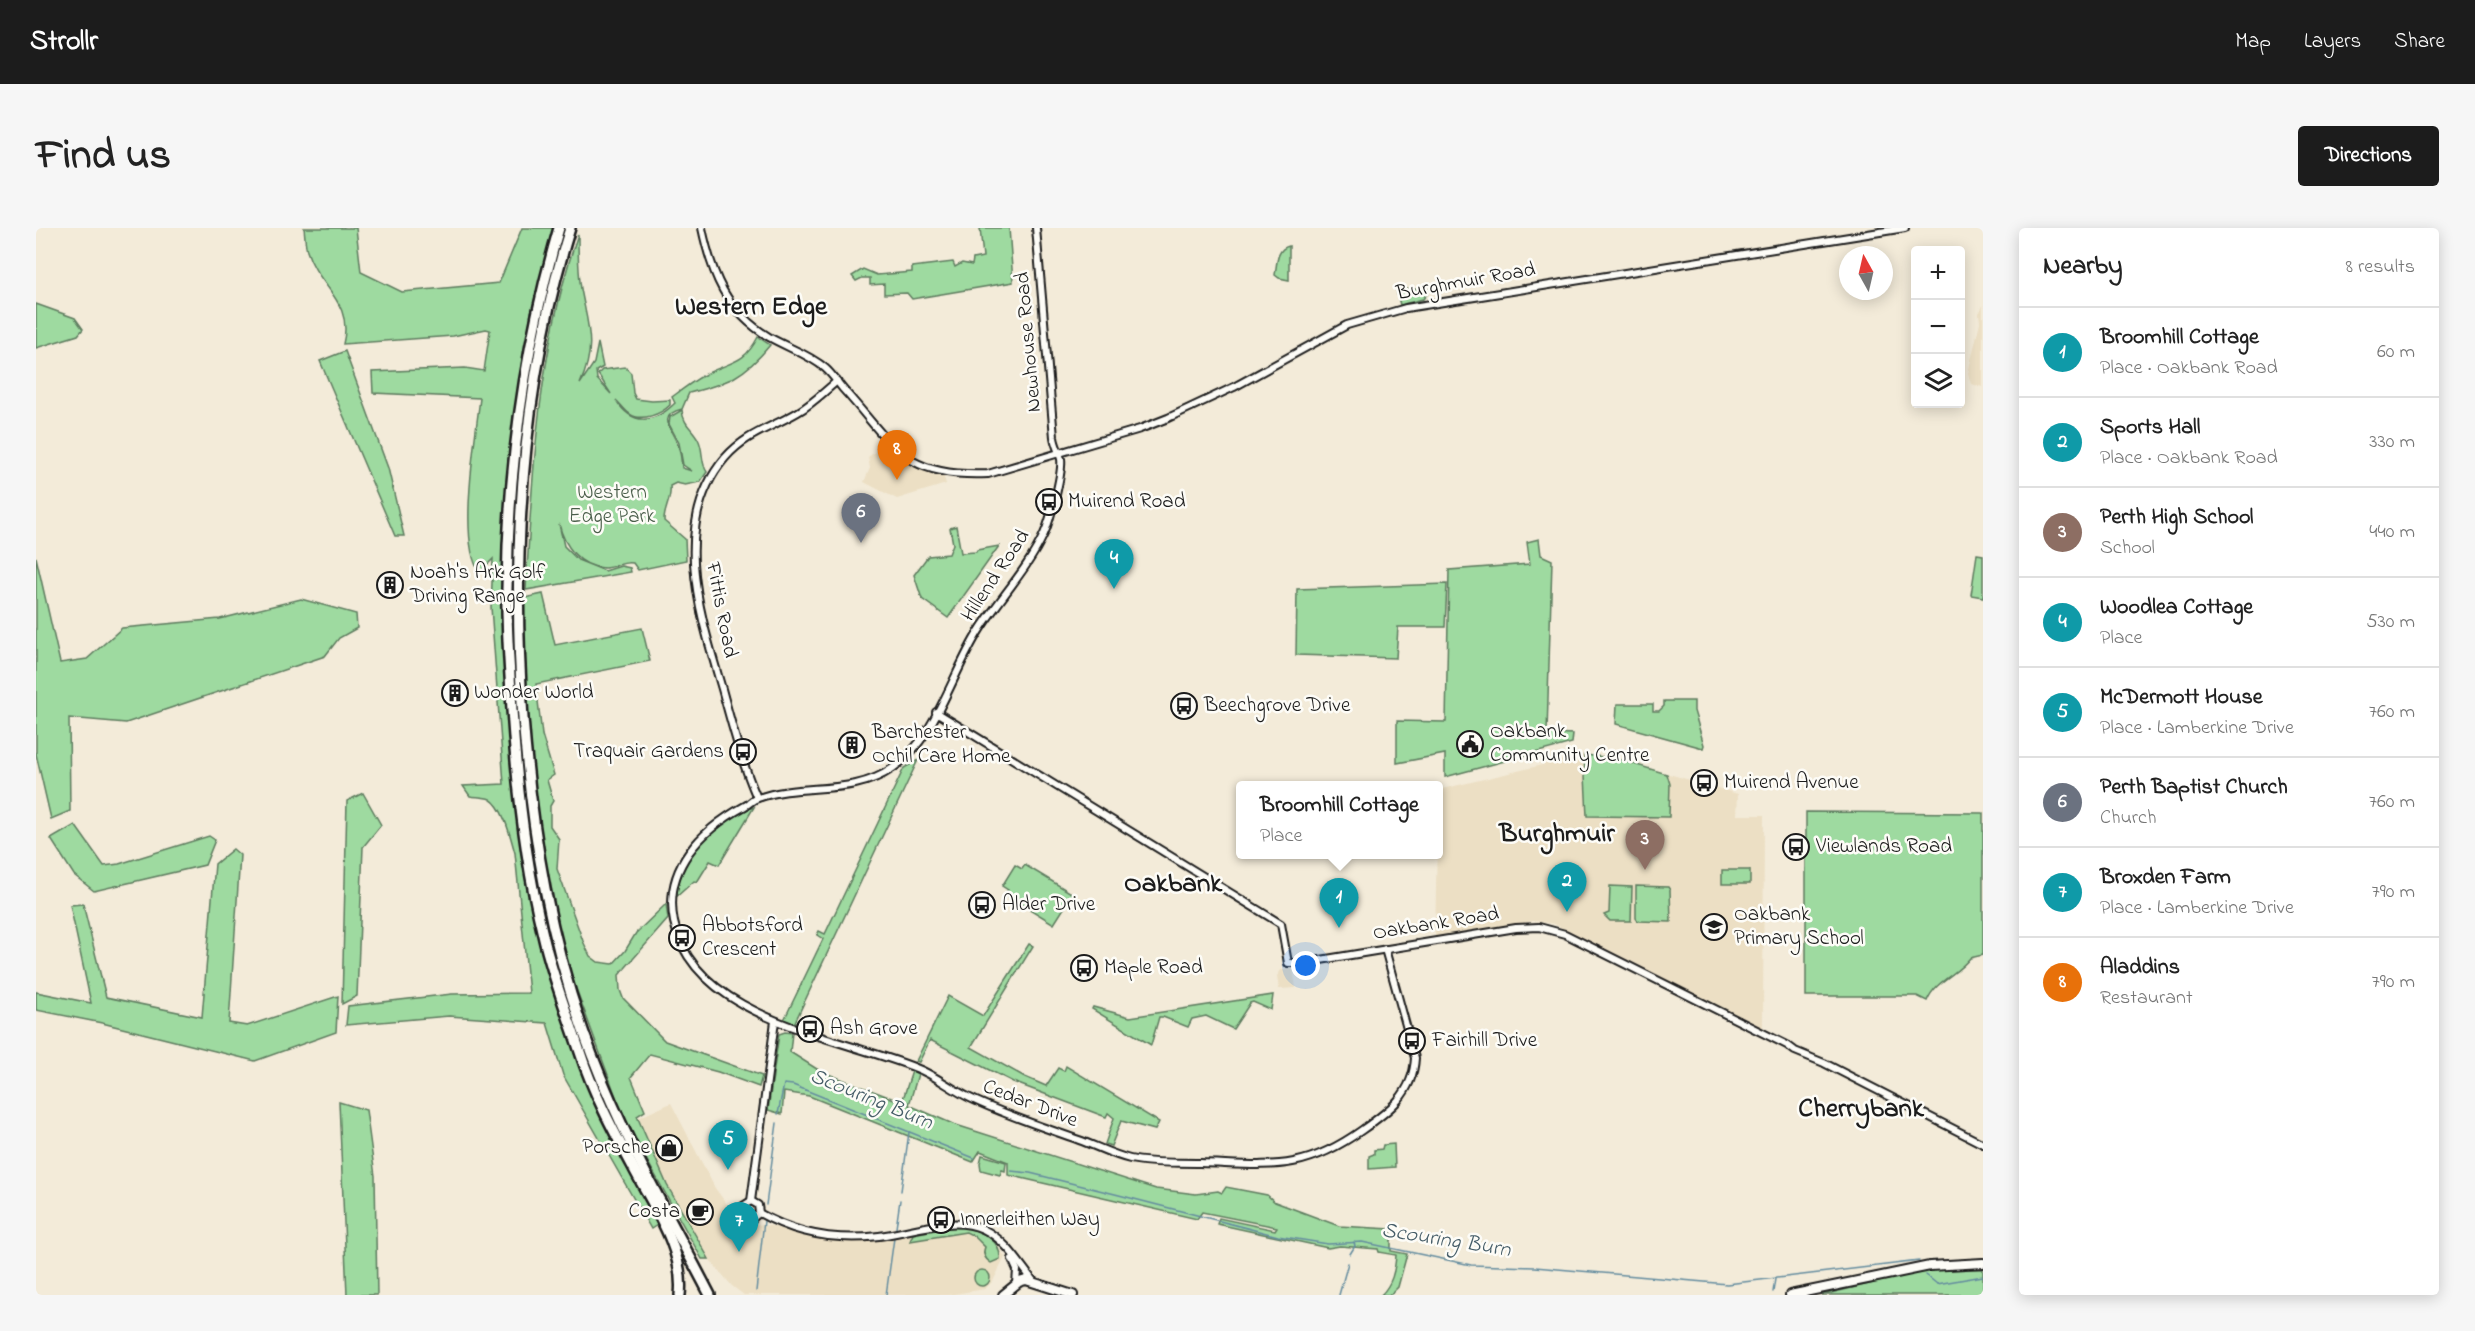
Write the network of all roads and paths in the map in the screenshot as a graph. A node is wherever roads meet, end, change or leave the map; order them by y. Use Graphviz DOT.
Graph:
graph roads {
  1 [pos="559,228"];
  2 [pos="570,228"];
  3 [pos="702,228"];
  4 [pos="1036,228"];
  5 [pos="1905,228"];
  6 [pos="837,381"];
  7 [pos="1058,453"];
  8 [pos="936,712"];
  9 [pos="757,798"];
  10 [pos="1385,949"];
  11 [pos="775,1021"];
  12 [pos="1983,1144"];
  13 [pos="751,1201"];
  14 [pos="759,1213"];
  15 [pos="1003,1242"];
  16 [pos="1983,1263"];
  17 [pos="1036,1283"];
  18 [pos="1014,1289"];
  19 [pos="680,1295"];
  20 [pos="710,1295"];
  21 [pos="1003,1295"];
  22 [pos="1043,1295"];
  23 [pos="1073,1295"];
  24 [pos="1790,1295"];
  1 -- 19 [label="highway"];
  2 -- 20 [label="highway"];
  3 -- 6 [label="street, Burghmuir Road"];
  4 -- 7 [label="street, Newhouse Road"];
  5 -- 7 [label="street, Burghmuir Road"];
  6 -- 7 [label="street, Burghmuir Road"];
  6 -- 9 [label="street, Fittis Road"];
  7 -- 8 [label="street, Hillend Road"];
  8 -- 9 [label="street, Hillend Road"];
  8 -- 10 [label="street, Oakbank Road"];
  9 -- 11 [label="street, Cedar Drive"];
  10 -- 11 [label="street, Cedar Drive"];
  10 -- 12 [label="street, Oakbank Road"];
  11 -- 13 [label="street"];
  13 -- 14 [label="street"];
  13 -- 14 [label="street"];
  14 -- 15 [label="street"];
  15 -- 17 [label="street"];
  15 -- 18 [label="street"];
  16 -- 24 [label="main road"];
  17 -- 18 [label="main road"];
  17 -- 22 [label="main road"];
  17 -- 23 [label="main road"];
  18 -- 21 [label="main road"];
}
